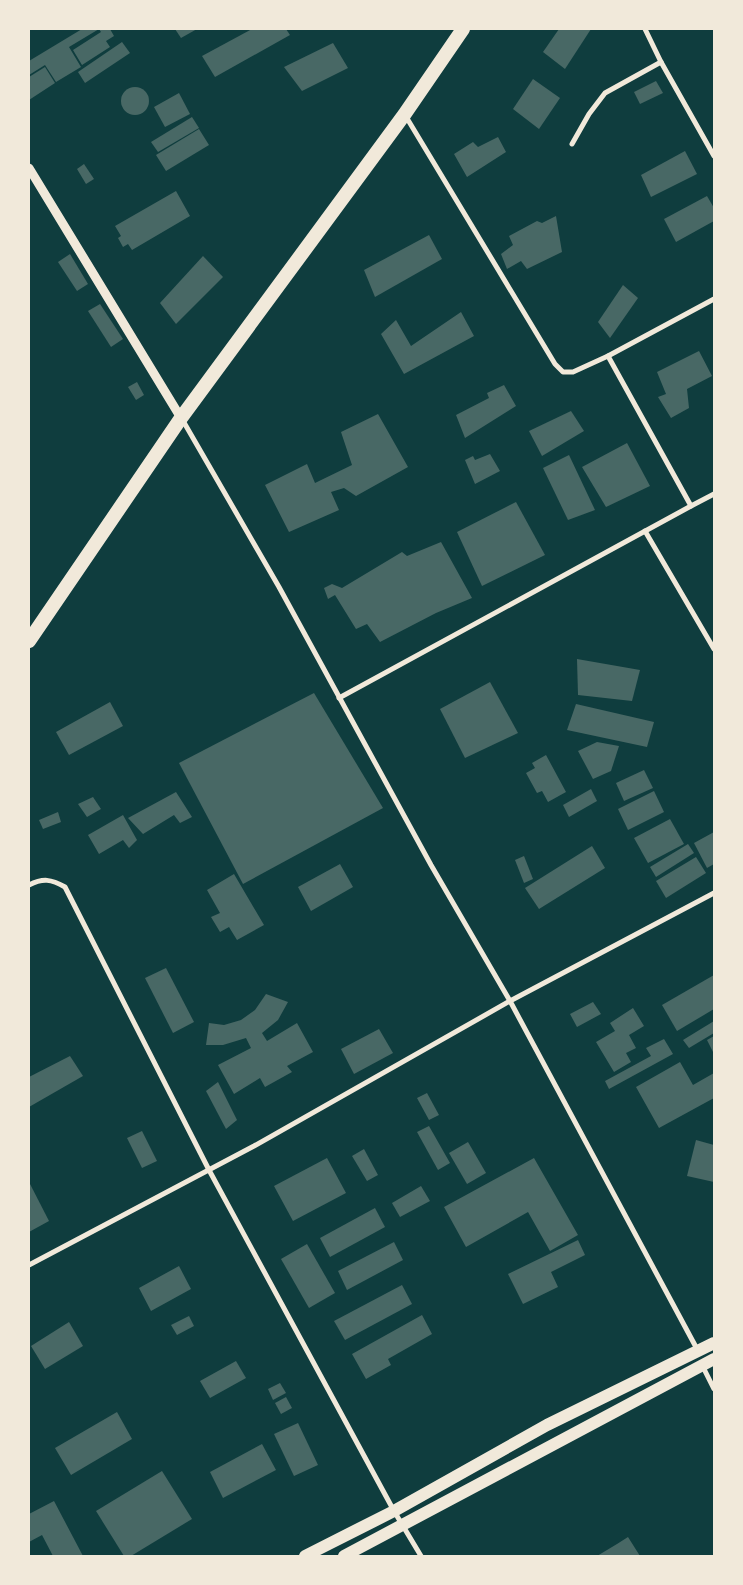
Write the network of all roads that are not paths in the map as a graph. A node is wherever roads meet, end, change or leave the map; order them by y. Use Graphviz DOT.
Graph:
graph roads {
  1 [pos="463,29"];
  2 [pos="644,29"];
  3 [pos="661,62"];
  4 [pos="404,115"];
  5 [pos="572,144"];
  6 [pos="714,156"];
  7 [pos="29,168"];
  8 [pos="714,299"];
  9 [pos="608,356"];
  10 [pos="181,418"];
  11 [pos="714,494"];
  12 [pos="691,506"];
  13 [pos="645,531"];
  14 [pos="29,641"];
  15 [pos="714,649"];
  16 [pos="339,698"];
  17 [pos="29,885"];
  18 [pos="714,893"];
  19 [pos="510,1001"];
  20 [pos="209,1170"];
  21 [pos="29,1266"];
  22 [pos="714,1343"];
  23 [pos="699,1352"];
  24 [pos="714,1359"];
  25 [pos="702,1365"];
  26 [pos="714,1388"];
  27 [pos="548,1425"];
  28 [pos="559,1444"];
  29 [pos="394,1511"];
  30 [pos="403,1523"];
  31 [pos="305,1556"];
  32 [pos="344,1556"];
  33 [pos="421,1556"];
  1 -- 4 [label="highway"];
  2 -- 3 [label="street"];
  3 -- 5 [label="street"];
  3 -- 6 [label="street"];
  4 -- 9 [label="street"];
  4 -- 10 [label="highway"];
  7 -- 10 [label="street"];
  8 -- 9 [label="street"];
  9 -- 12 [label="street"];
  10 -- 14 [label="highway"];
  10 -- 16 [label="street"];
  11 -- 12 [label="street"];
  12 -- 13 [label="street"];
  13 -- 15 [label="street"];
  13 -- 16 [label="street"];
  16 -- 19 [label="street"];
  17 -- 20 [label="street"];
  18 -- 19 [label="street"];
  19 -- 20 [label="street"];
  19 -- 23 [label="street"];
  20 -- 21 [label="street"];
  20 -- 29 [label="street"];
  22 -- 23 [label="main road"];
  23 -- 25 [label="street"];
  23 -- 27 [label="main road"];
  24 -- 25 [label="main road"];
  25 -- 26 [label="street"];
  25 -- 28 [label="main road"];
  27 -- 28 [label="main road"];
  27 -- 29 [label="main road"];
  28 -- 30 [label="main road"];
  29 -- 30 [label="street"];
  29 -- 31 [label="main road"];
  30 -- 32 [label="main road"];
  30 -- 33 [label="street"];
}
